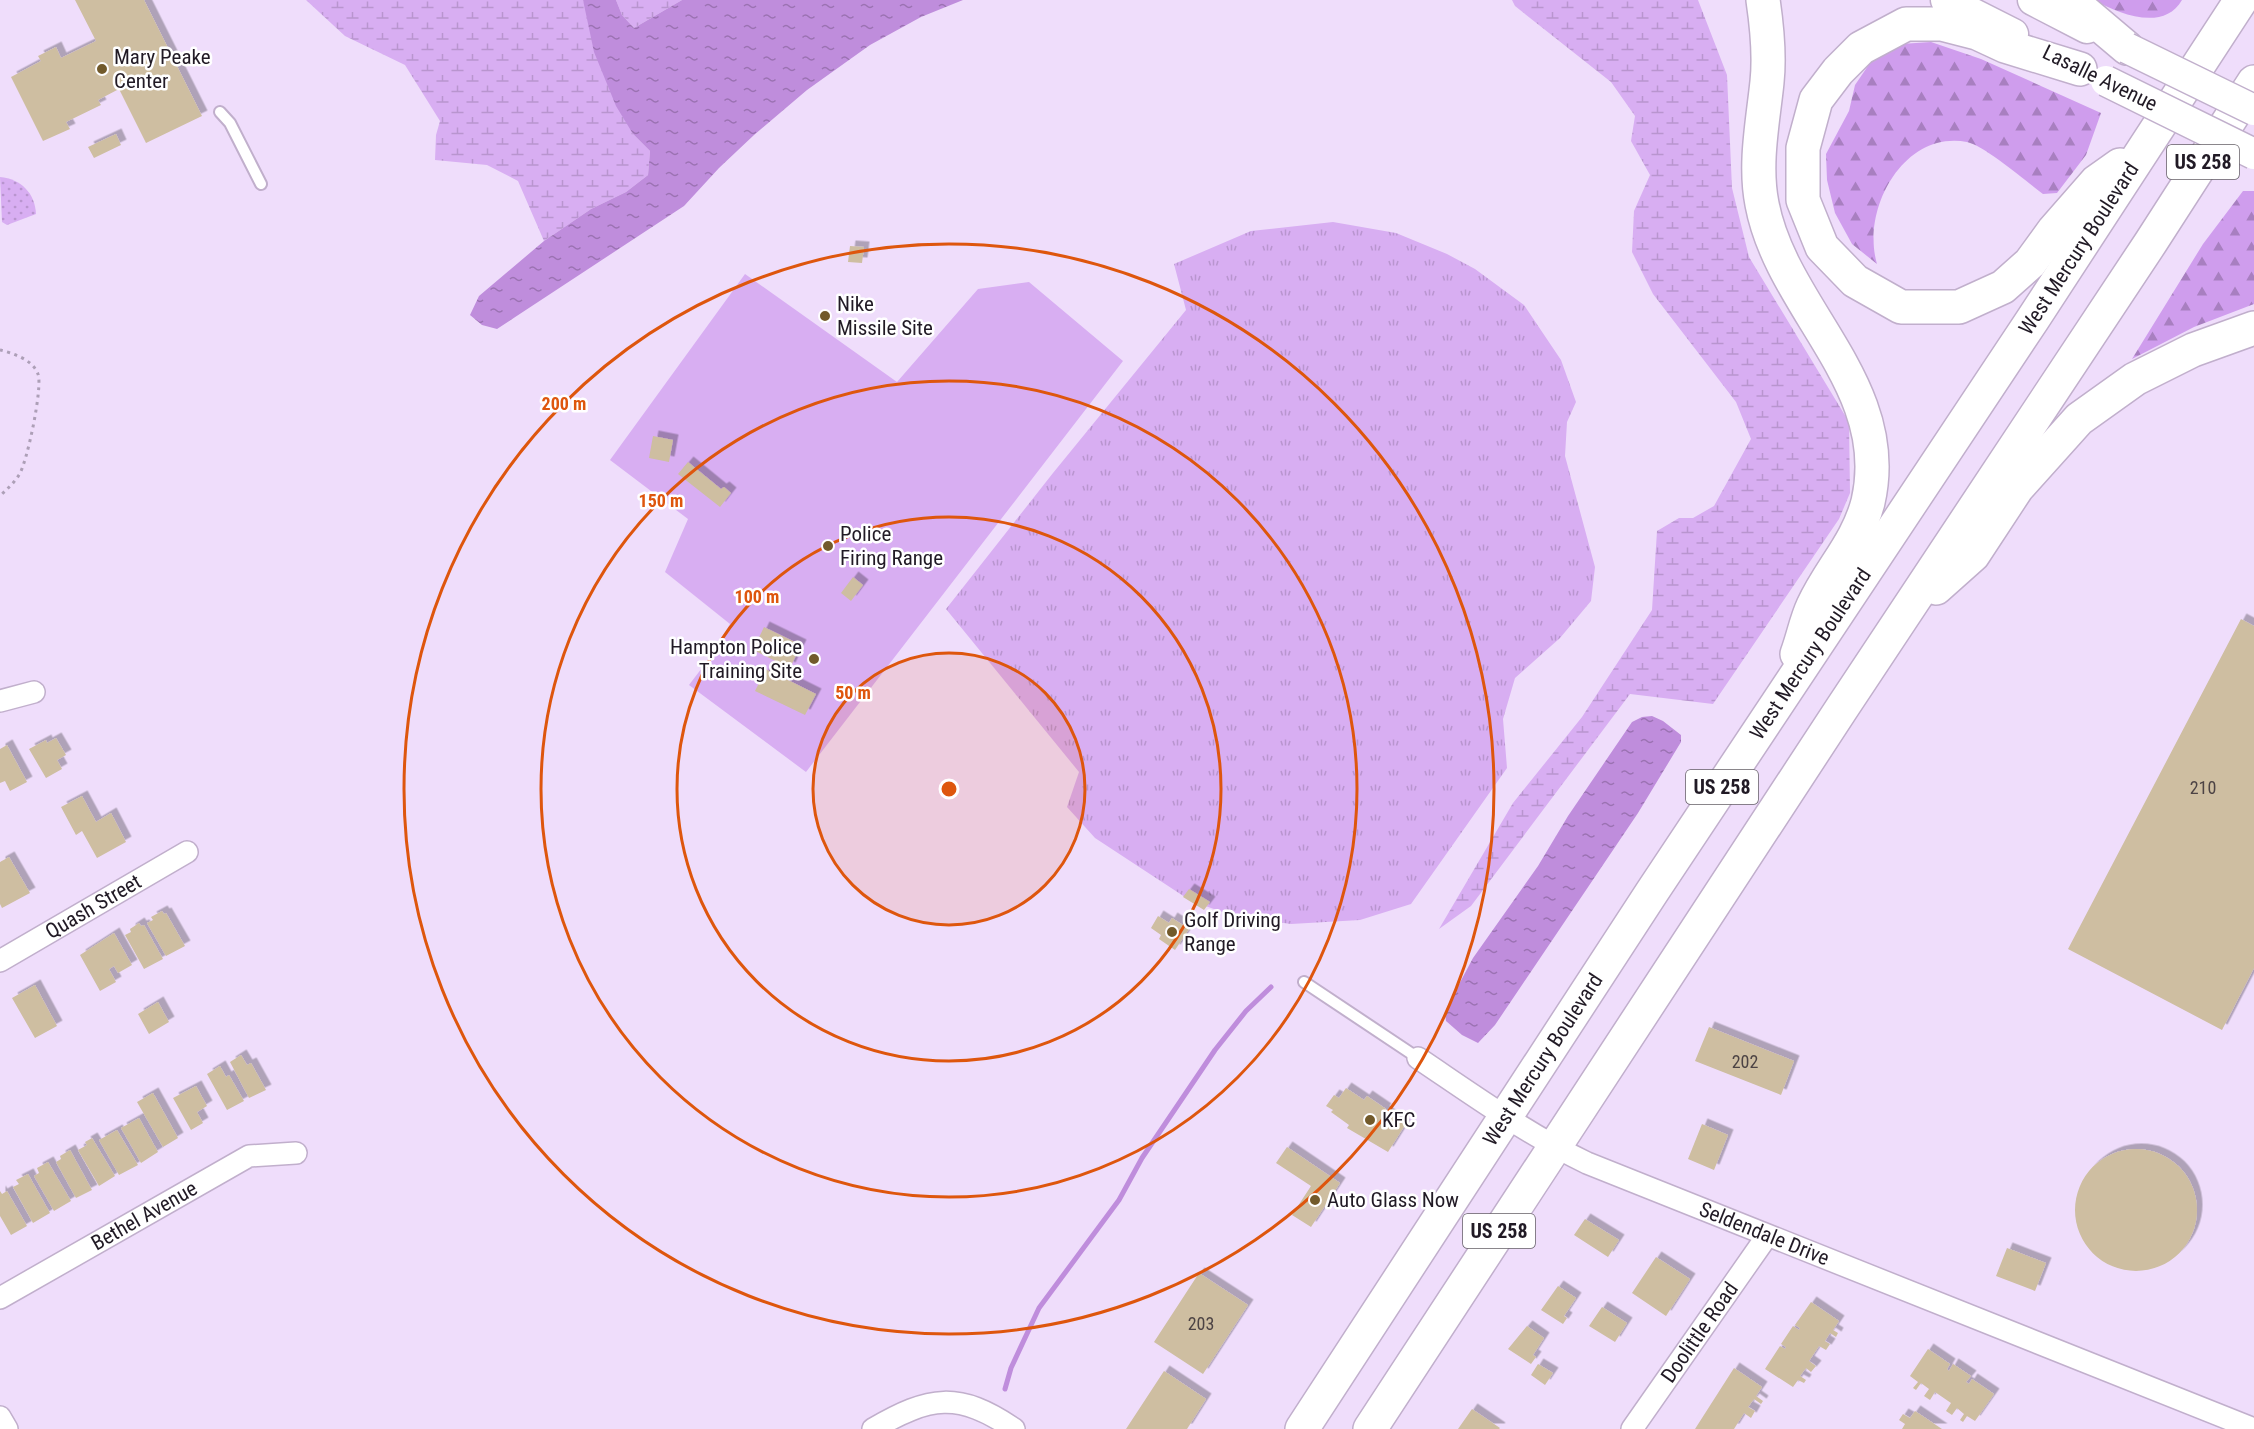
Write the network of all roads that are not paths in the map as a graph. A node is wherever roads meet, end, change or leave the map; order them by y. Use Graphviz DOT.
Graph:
graph roads {
  1 [pos="1763,0"];
  2 [pos="1946,0"];
  3 [pos="2033,0"];
  4 [pos="2064,0"];
  5 [pos="2236,6"];
  6 [pos="2127,48"];
  7 [pos="2093,75"];
  8 [pos="2254,82"];
  9 [pos="2254,110"];
  10 [pos="220,112"];
  11 [pos="2145,146"];
  12 [pos="2254,154"];
  13 [pos="261,184"];
  14 [pos="2254,328"];
  15 [pos="1899,622"];
  16 [pos="34,692"];
  17 [pos="1784,695"];
  18 [pos="0,701"];
  19 [pos="187,852"];
  20 [pos="0,961"];
  21 [pos="1304,982"];
  22 [pos="1418,1058"];
  23 [pos="1506,1118"];
  24 [pos="1554,1147"];
  25 [pos="296,1153"];
  26 [pos="1767,1236"];
  27 [pos="0,1298"];
  28 [pos="0,1417"];
  29 [pos="7,1429"];
  30 [pos="873,1429"];
  31 [pos="1014,1429"];
  32 [pos="1302,1429"];
  33 [pos="1370,1429"];
  34 [pos="1632,1429"];
  35 [pos="2254,1429"];
  1 -- 17 [label="main road"];
  2 -- 7 [label="main road, Lasalle Avenue"];
  3 -- 6 [label="main road, Lasalle Avenue"];
  4 -- 6 [label="main road"];
  5 -- 11 [label="main road, West Mercury Boulevard / US 258"];
  6 -- 9 [label="main road, Lasalle Avenue, bridge"];
  7 -- 11 [label="main road"];
  7 -- 12 [label="main road, Lasalle Avenue, bridge"];
  8 -- 15 [label="main road, US 258"];
  10 -- 13 [label="lane"];
  11 -- 17 [label="main road, West Mercury Boulevard / US 258"];
  14 -- 15 [label="main road"];
  15 -- 24 [label="main road, US 258"];
  16 -- 18 [label="street"];
  17 -- 23 [label="main road, West Mercury Boulevard / US 258"];
  19 -- 20 [label="street, Quash Street"];
  21 -- 22 [label="lane, Seldendale Drive"];
  22 -- 23 [label="street, Seldendale Drive"];
  23 -- 24 [label="street, Seldendale Drive"];
  23 -- 32 [label="main road, West Mercury Boulevard / US 258"];
  24 -- 26 [label="street, Seldendale Drive"];
  24 -- 33 [label="main road, US 258"];
  25 -- 27 [label="street, Bethel Avenue"];
  26 -- 34 [label="street, Doolittle Road"];
  26 -- 35 [label="street, Seldendale Drive"];
  28 -- 29 [label="street"];
  30 -- 31 [label="street"];
}
